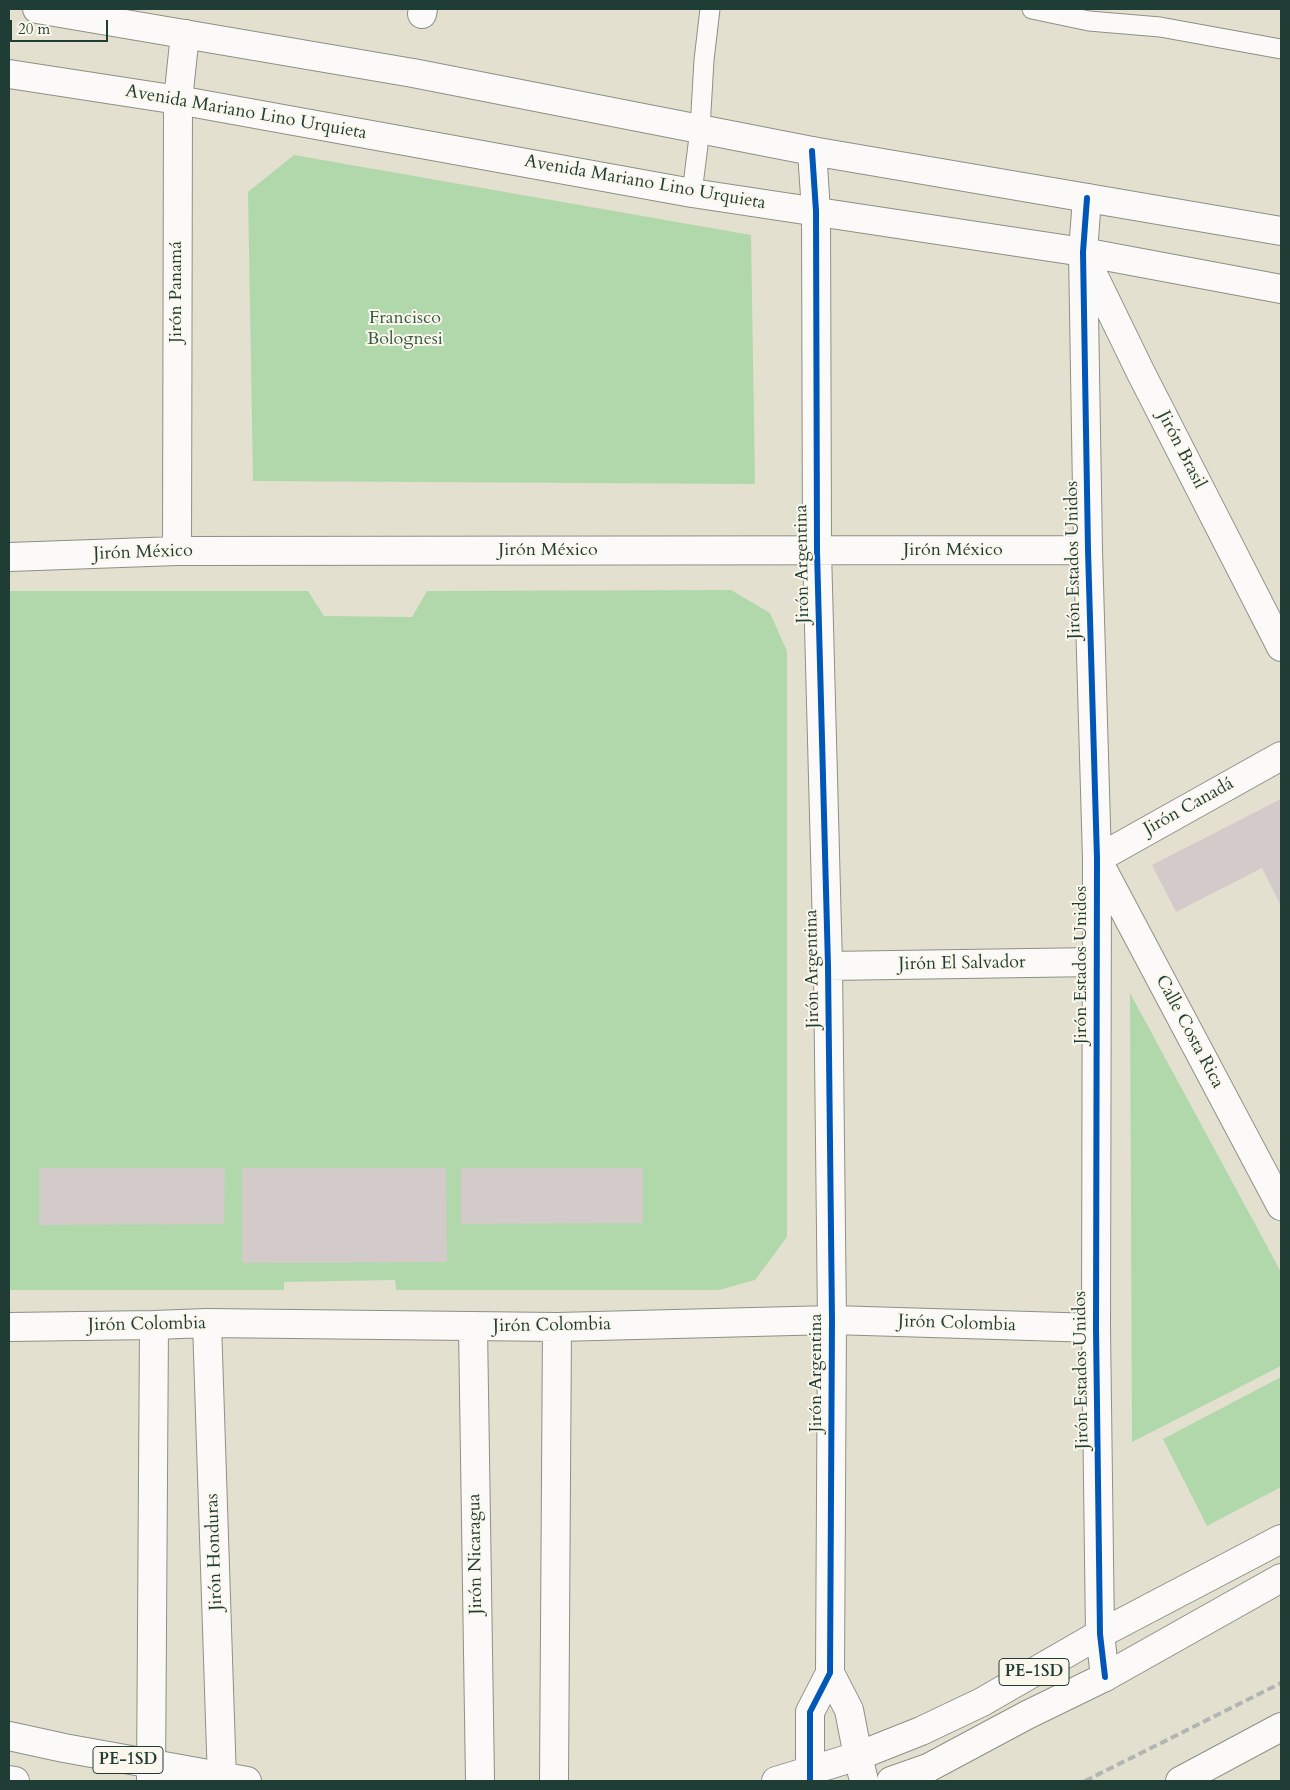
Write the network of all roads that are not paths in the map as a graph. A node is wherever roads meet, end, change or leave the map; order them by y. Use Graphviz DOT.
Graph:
graph roads {
  1 [pos="37,9"];
  2 [pos="710,9"];
  3 [pos="1032,9"];
  4 [pos="1116,9"];
  5 [pos="1089,21"];
  6 [pos="186,34"];
  7 [pos="1281,49"];
  8 [pos="9,74"];
  9 [pos="178,100"];
  10 [pos="700,129"];
  11 [pos="812,151"];
  12 [pos="692,193"];
  13 [pos="1087,198"];
  14 [pos="816,211"];
  15 [pos="1281,231"];
  16 [pos="1082,252"];
  17 [pos="1281,289"];
  18 [pos="1088,550"];
  19 [pos="177,551"];
  20 [pos="818,551"];
  21 [pos="9,557"];
  22 [pos="1281,647"];
  23 [pos="1281,756"];
  24 [pos="1097,859"];
  25 [pos="1096,962"];
  26 [pos="828,966"];
  27 [pos="1281,1206"];
  28 [pos="832,1320"];
  29 [pos="206,1323"];
  30 [pos="154,1325"];
  31 [pos="9,1327"];
  32 [pos="473,1327"];
  33 [pos="557,1327"];
  34 [pos="1096,1328"];
  35 [pos="1281,1539"];
  36 [pos="1281,1578"];
  37 [pos="1100,1634"];
  38 [pos="830,1673"];
  39 [pos="1105,1677"];
  40 [pos="1281,1730"];
  41 [pos="9,1736"];
  42 [pos="861,1769"];
  43 [pos="152,1773"];
  44 [pos="810,1777"];
  45 [pos="9,1780"];
  46 [pos="230,1780"];
  47 [pos="15,1781"];
  48 [pos="480,1781"];
  49 [pos="554,1781"];
  50 [pos="776,1781"];
  51 [pos="891,1781"];
  52 [pos="1180,1781"];
  1 -- 6 [label="main road"];
  2 -- 10 [label="lane"];
  3 -- 5 [label="lane"];
  4 -- 5 [label="lane"];
  5 -- 7 [label="lane"];
  6 -- 9 [label="main road, Jirón Panamá"];
  6 -- 10 [label="main road"];
  8 -- 9 [label="main road, Avenida Mariano Lino Urquieta"];
  9 -- 12 [label="main road, Avenida Mariano Lino Urquieta"];
  9 -- 19 [label="main road, Jirón Panamá"];
  10 -- 11 [label="main road"];
  10 -- 12 [label="lane"];
  11 -- 13 [label="main road"];
  11 -- 14 [label="main road, Jirón Argentina"];
  12 -- 14 [label="main road, Avenida Mariano Lino Urquieta"];
  13 -- 15 [label="main road"];
  13 -- 16 [label="main road, Jirón Estados Unidos"];
  14 -- 16 [label="main road, Avenida Mariano Lino Urquieta"];
  14 -- 20 [label="main road, Jirón Argentina"];
  16 -- 17 [label="main road, Avenida Mariano Lino Urquieta"];
  16 -- 18 [label="main road, Jirón Estados Unidos"];
  16 -- 22 [label="main road, Jirón Brasil"];
  18 -- 20 [label="main road, Jirón México"];
  18 -- 24 [label="main road, Jirón Estados Unidos"];
  19 -- 20 [label="main road, Jirón México"];
  19 -- 21 [label="main road, Jirón México"];
  20 -- 26 [label="main road, Jirón Argentina"];
  23 -- 24 [label="main road, Jirón Canadá"];
  24 -- 25 [label="main road, Jirón Estados Unidos"];
  24 -- 27 [label="main road, Calle Costa Rica"];
  25 -- 26 [label="main road, Jirón El Salvador"];
  25 -- 34 [label="main road, Jirón Estados Unidos"];
  26 -- 28 [label="main road, Jirón Argentina"];
  28 -- 33 [label="main road, Jirón Colombia"];
  28 -- 34 [label="main road, Jirón Colombia"];
  28 -- 38 [label="main road, Jirón Argentina"];
  29 -- 30 [label="main road, Jirón Colombia"];
  29 -- 32 [label="main road, Jirón Colombia"];
  29 -- 46 [label="main road, Jirón Honduras"];
  30 -- 31 [label="main road, Jirón Colombia"];
  30 -- 43 [label="main road"];
  32 -- 33 [label="main road, Jirón Colombia"];
  32 -- 48 [label="main road, Jirón Nicaragua"];
  33 -- 49 [label="main road"];
  34 -- 37 [label="main road, Jirón Estados Unidos"];
  35 -- 37 [label="main road, PE-1SD"];
  36 -- 39 [label="main road, PE-1SD"];
  37 -- 39 [label="main road, Jirón Estados Unidos"];
  37 -- 42 [label="main road, PE-1SD"];
  38 -- 42 [label="main road, Jirón Argentina"];
  38 -- 44 [label="main road, Jirón Argentina"];
  39 -- 51 [label="main road, PE-1SD"];
  40 -- 52 [label="main road"];
  41 -- 43 [label="main road, PE-1SD"];
  42 -- 44 [label="main road, PE-1SD"];
  43 -- 46 [label="main road, PE-1SD"];
  44 -- 50 [label="main road, PE-1SD"];
  45 -- 47 [label="main road"];
}
